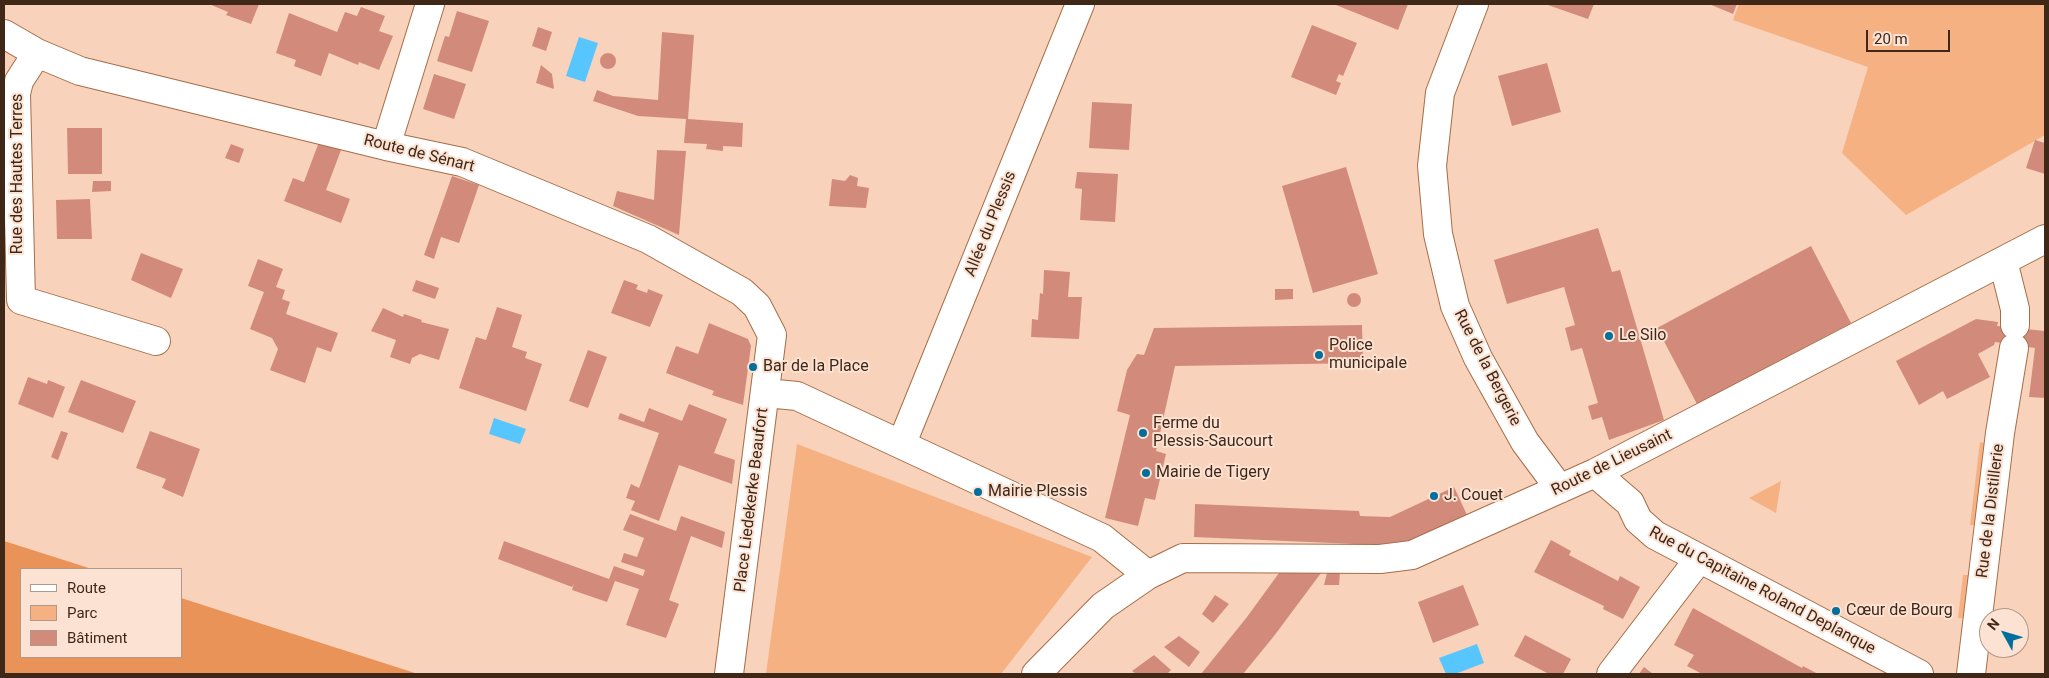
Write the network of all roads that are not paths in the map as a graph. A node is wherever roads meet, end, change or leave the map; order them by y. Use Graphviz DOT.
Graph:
graph roads {
  1 [pos="430,4"];
  2 [pos="1080,4"];
  3 [pos="1474,4"];
  4 [pos="4,34"];
  5 [pos="37,53"];
  6 [pos="386,146"];
  7 [pos="2045,239"];
  8 [pos="2003,261"];
  9 [pos="12,300"];
  10 [pos="156,340"];
  11 [pos="766,393"];
  12 [pos="902,443"];
  13 [pos="1595,473"];
  14 [pos="1560,489"];
  15 [pos="1699,559"];
  16 [pos="1148,575"];
  17 [pos="729,674"];
  18 [pos="1036,674"];
  19 [pos="1611,674"];
  20 [pos="1919,674"];
  21 [pos="1971,674"];
  1 -- 6 [label="street"];
  2 -- 12 [label="street, Allée du Plessis"];
  3 -- 14 [label="street, Rue de la Bergerie"];
  4 -- 5 [label="street, Route de Sénart"];
  5 -- 6 [label="street, Route de Sénart"];
  5 -- 9 [label="street, Rue des Hautes Terres"];
  6 -- 11 [label="street, Route de Sénart"];
  7 -- 8 [label="street, Route de Lieusaint"];
  8 -- 13 [label="street, Route de Lieusaint"];
  8 -- 21 [label="street, Rue de la Distillerie"];
  9 -- 10 [label="street, Rue des Hautes Terres"];
  11 -- 12 [label="street, Place Liedekerke Beaufort"];
  11 -- 17 [label="street, Place Liedekerke Beaufort"];
  12 -- 16 [label="street, Place Liedekerke Beaufort"];
  13 -- 14 [label="street, Route de Lieusaint"];
  13 -- 15 [label="street, Rue du Capitaine Roland Deplanque"];
  14 -- 16 [label="street, Route de Lieusaint"];
  15 -- 19 [label="street"];
  15 -- 20 [label="street, Rue du Capitaine Roland Deplanque"];
  16 -- 18 [label="street"];
}
